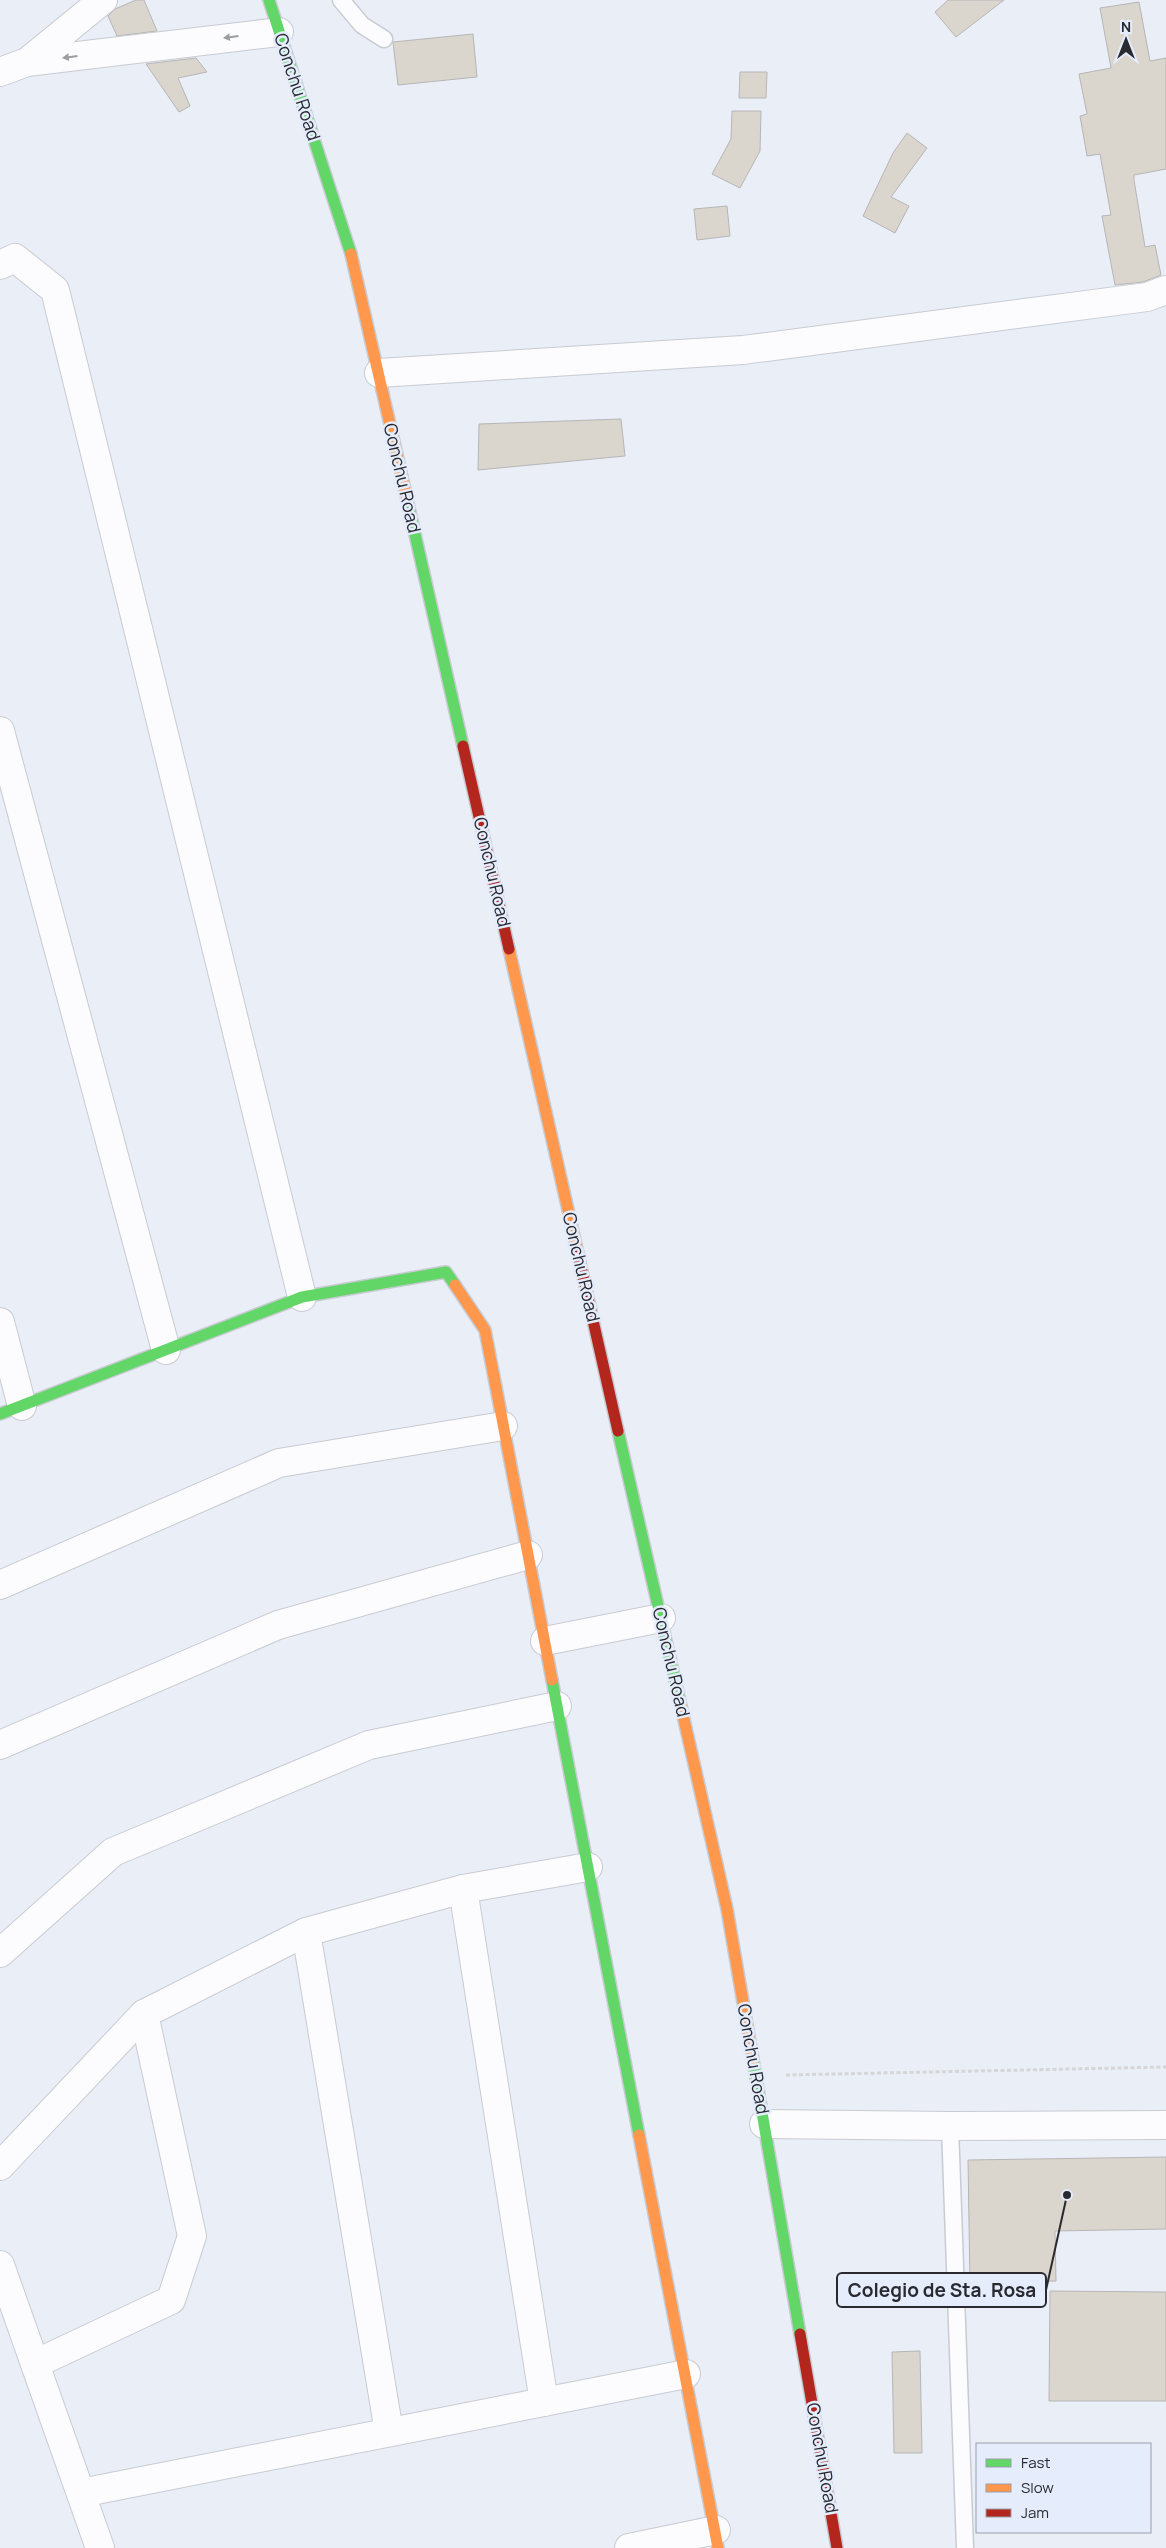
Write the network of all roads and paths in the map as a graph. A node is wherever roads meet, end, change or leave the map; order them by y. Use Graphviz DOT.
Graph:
graph roads {
  1 [pos="103,0"];
  2 [pos="269,0"];
  3 [pos="341,0"];
  4 [pos="279,32"];
  5 [pos="384,38"];
  6 [pos="27,62"];
  7 [pos="0,72"];
  8 [pos="0,265"];
  9 [pos="1166,290"];
  10 [pos="379,373"];
  11 [pos="0,731"];
  12 [pos="302,1297"];
  13 [pos="0,1322"];
  14 [pos="166,1350"];
  15 [pos="11,1410"];
  16 [pos="503,1426"];
  17 [pos="528,1556"];
  18 [pos="0,1585"];
  19 [pos="661,1618"];
  20 [pos="545,1641"];
  21 [pos="557,1706"];
  22 [pos="0,1745"];
  23 [pos="588,1867"];
  24 [pos="463,1889"];
  25 [pos="306,1932"];
  26 [pos="0,1953"];
  27 [pos="144,2014"];
  28 [pos="1166,2067"];
  29 [pos="756,2075"];
  30 [pos="764,2124"];
  31 [pos="1166,2125"];
  32 [pos="950,2126"];
  33 [pos="0,2166"];
  34 [pos="0,2265"];
  35 [pos="35,2364"];
  36 [pos="686,2374"];
  37 [pos="544,2402"];
  38 [pos="389,2432"];
  39 [pos="81,2493"];
  40 [pos="717,2539"];
  41 [pos="100,2548"];
  42 [pos="629,2548"];
  43 [pos="837,2548"];
  44 [pos="964,2548"];
  1 -- 6 [label="street"];
  2 -- 4 [label="main road, Conchu Road"];
  3 -- 5 [label="lane"];
  4 -- 6 [label="street, one-way"];
  4 -- 10 [label="main road, Conchu Road"];
  6 -- 7 [label="street"];
  8 -- 12 [label="street"];
  9 -- 10 [label="street"];
  10 -- 19 [label="main road, Conchu Road"];
  11 -- 14 [label="street"];
  12 -- 14 [label="main road"];
  12 -- 16 [label="main road"];
  13 -- 15 [label="street"];
  14 -- 15 [label="main road"];
  16 -- 17 [label="main road"];
  16 -- 18 [label="street"];
  17 -- 20 [label="main road"];
  17 -- 22 [label="street"];
  19 -- 20 [label="street"];
  19 -- 29 [label="main road, Conchu Road"];
  20 -- 21 [label="main road"];
  21 -- 23 [label="main road"];
  21 -- 26 [label="street"];
  23 -- 24 [label="street"];
  23 -- 36 [label="main road"];
  24 -- 25 [label="street"];
  24 -- 37 [label="street"];
  25 -- 27 [label="street"];
  25 -- 38 [label="street"];
  27 -- 33 [label="street"];
  27 -- 35 [label="street"];
  28 -- 29 [label="path"];
  29 -- 30 [label="main road, Conchu Road"];
  30 -- 32 [label="street"];
  30 -- 43 [label="main road, Conchu Road"];
  31 -- 32 [label="street"];
  32 -- 44 [label="lane"];
  34 -- 35 [label="street"];
  35 -- 39 [label="street"];
  36 -- 37 [label="street"];
  36 -- 40 [label="main road"];
  37 -- 38 [label="street"];
  38 -- 39 [label="street"];
  39 -- 41 [label="street"];
  40 -- 42 [label="street"];
}
